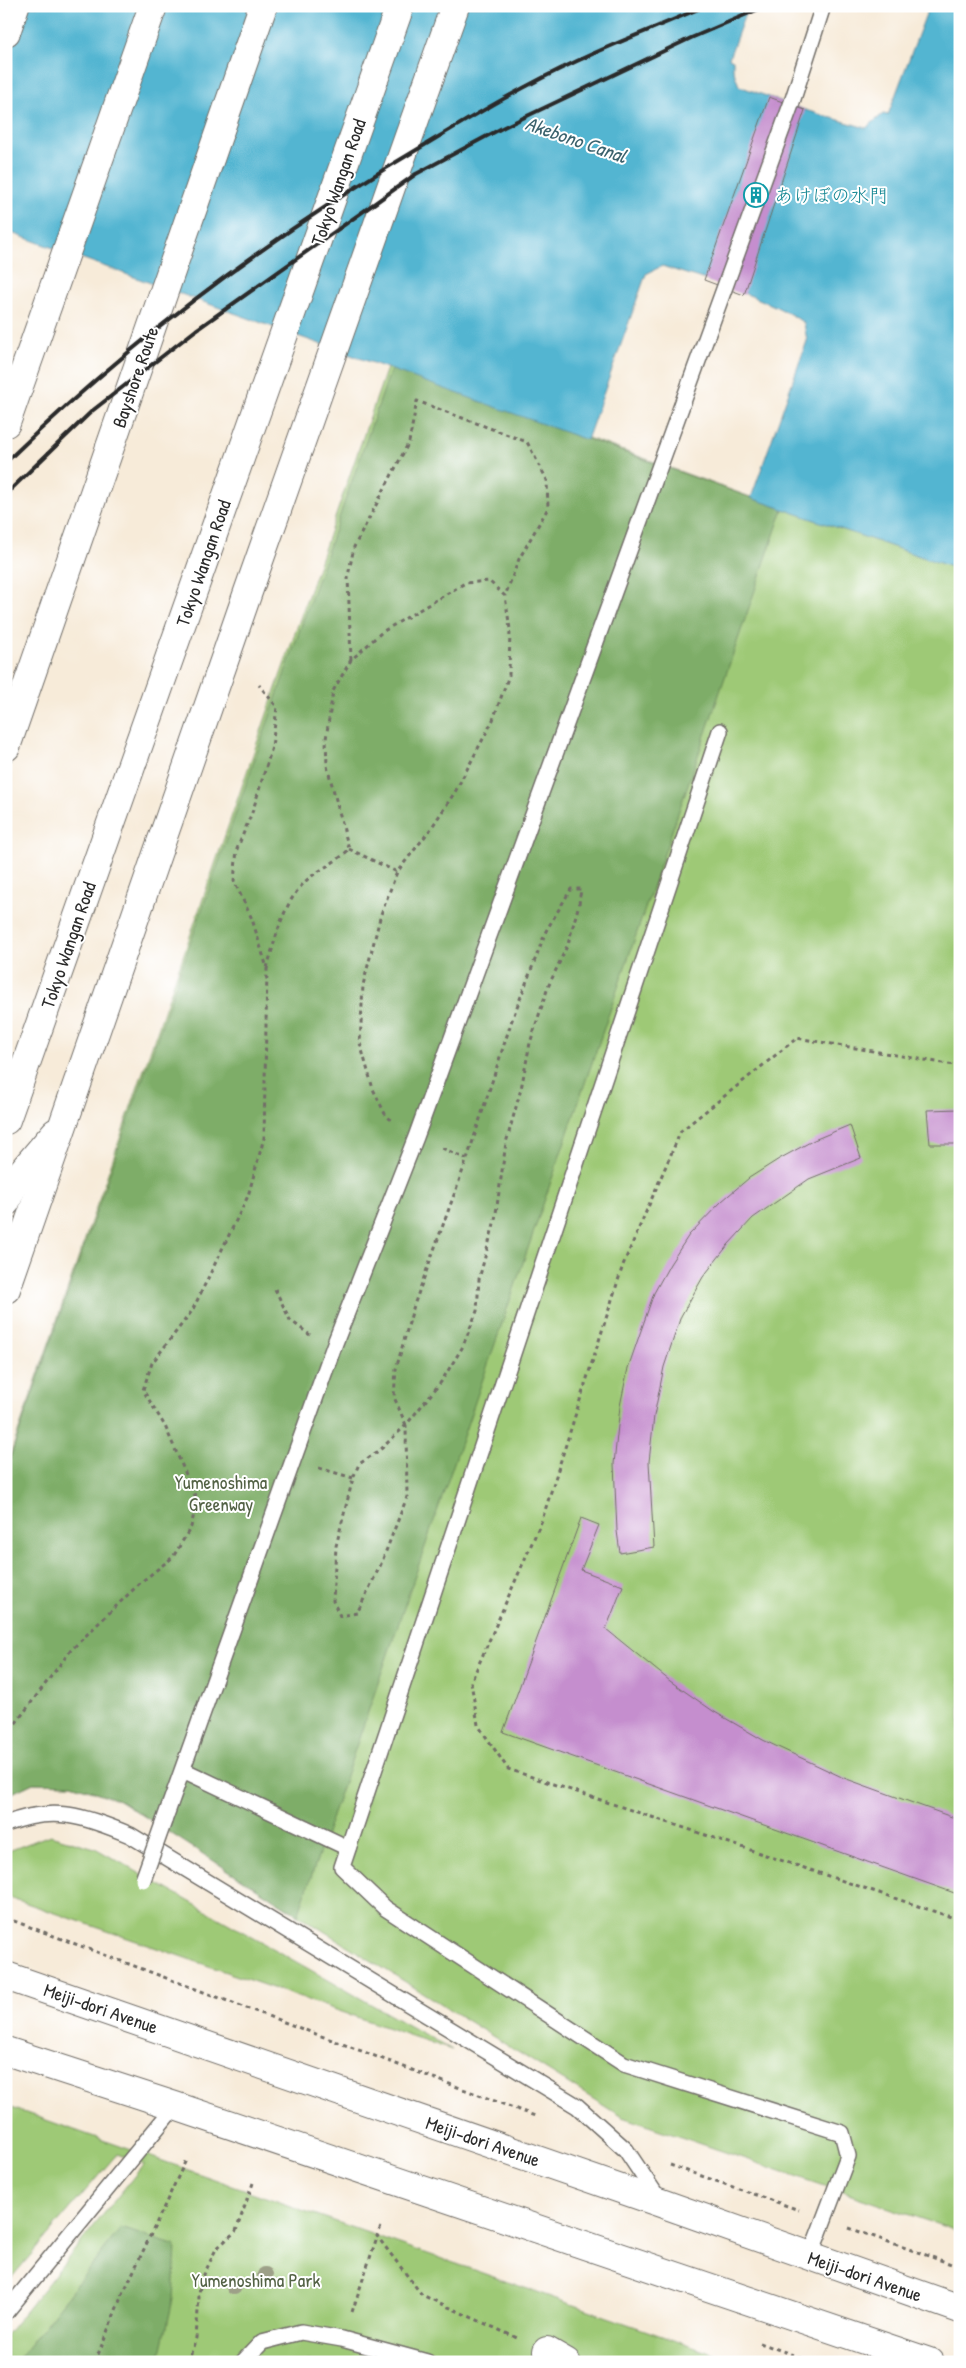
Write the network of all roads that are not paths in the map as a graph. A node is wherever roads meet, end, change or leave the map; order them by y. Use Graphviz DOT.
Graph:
graph roads {
  1 [pos="15,6"];
  2 [pos="153,6"];
  3 [pos="263,6"];
  4 [pos="400,6"];
  5 [pos="455,6"];
  6 [pos="823,6"];
  7 [pos="6,32"];
  8 [pos="6,423"];
  9 [pos="720,731"];
  10 [pos="6,747"];
  11 [pos="6,1120"];
  12 [pos="65,1120"];
  13 [pos="6,1202"];
  14 [pos="6,1289"];
  15 [pos="183,1770"];
  16 [pos="6,1824"];
  17 [pos="348,1848"];
  18 [pos="144,1880"];
  19 [pos="6,1976"];
  20 [pos="6,2051"];
  21 [pos="175,2106"];
  22 [pos="661,2203"];
  23 [pos="810,2256"];
  24 [pos="960,2309"];
  25 [pos="6,2312"];
  26 [pos="243,2362"];
  27 [pos="426,2362"];
  28 [pos="929,2362"];
  1 -- 7 [label="main road"];
  2 -- 8 [label="main road"];
  3 -- 10 [label="main road, Bayshore Route"];
  4 -- 11 [label="main road, Tokyo Wangan Road"];
  5 -- 12 [label="main road"];
  6 -- 15 [label="lane"];
  9 -- 17 [label="lane"];
  12 -- 13 [label="main road"];
  12 -- 14 [label="main road"];
  15 -- 17 [label="lane"];
  15 -- 18 [label="lane, bridge"];
  16 -- 22 [label="lane"];
  17 -- 23 [label="lane"];
  19 -- 22 [label="main road, Meiji-dori Avenue"];
  20 -- 21 [label="main road"];
  21 -- 25 [label="lane"];
  21 -- 28 [label="main road"];
  22 -- 23 [label="main road, Meiji-dori Avenue"];
  23 -- 24 [label="main road, Meiji-dori Avenue"];
  26 -- 27 [label="lane"];
}
